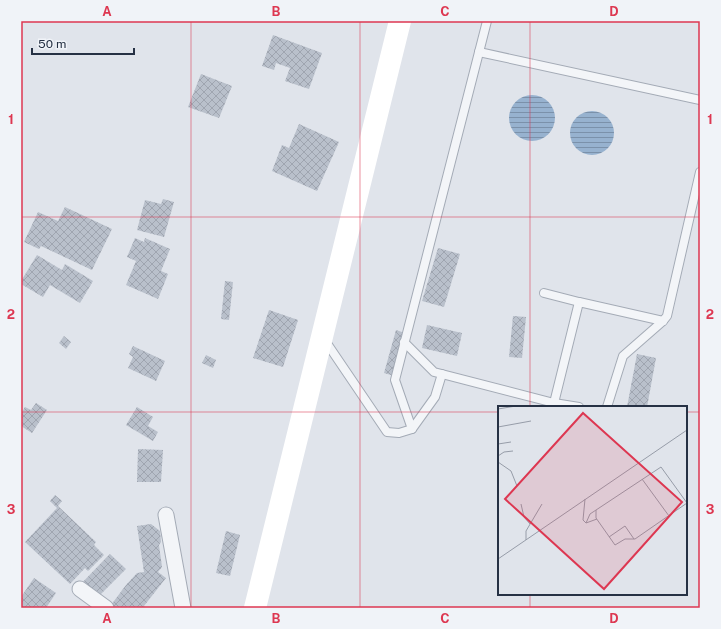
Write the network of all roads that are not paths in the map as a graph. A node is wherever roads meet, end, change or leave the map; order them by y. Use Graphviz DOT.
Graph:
graph roads {
  1 [pos="400,21"];
  2 [pos="487,21"];
  3 [pos="479,52"];
  4 [pos="700,100"];
  5 [pos="700,172"];
  6 [pos="544,293"];
  7 [pos="579,302"];
  8 [pos="663,321"];
  9 [pos="322,336"];
  10 [pos="404,342"];
  11 [pos="442,374"];
  12 [pos="554,403"];
  13 [pos="573,406"];
  14 [pos="607,406"];
  15 [pos="412,429"];
  16 [pos="166,516"];
  17 [pos="80,589"];
  18 [pos="106,608"];
  19 [pos="183,608"];
  20 [pos="255,608"];
  1 -- 9 [label="main road"];
  2 -- 3 [label="lane"];
  3 -- 4 [label="lane"];
  3 -- 10 [label="lane"];
  5 -- 8 [label="lane"];
  6 -- 7 [label="lane"];
  7 -- 8 [label="lane"];
  7 -- 12 [label="lane"];
  8 -- 14 [label="lane"];
  9 -- 15 [label="lane"];
  9 -- 20 [label="main road"];
  10 -- 11 [label="lane"];
  10 -- 15 [label="lane"];
  11 -- 12 [label="lane"];
  11 -- 15 [label="lane"];
  12 -- 13 [label="lane"];
  16 -- 19 [label="street"];
  17 -- 18 [label="street"];
}
